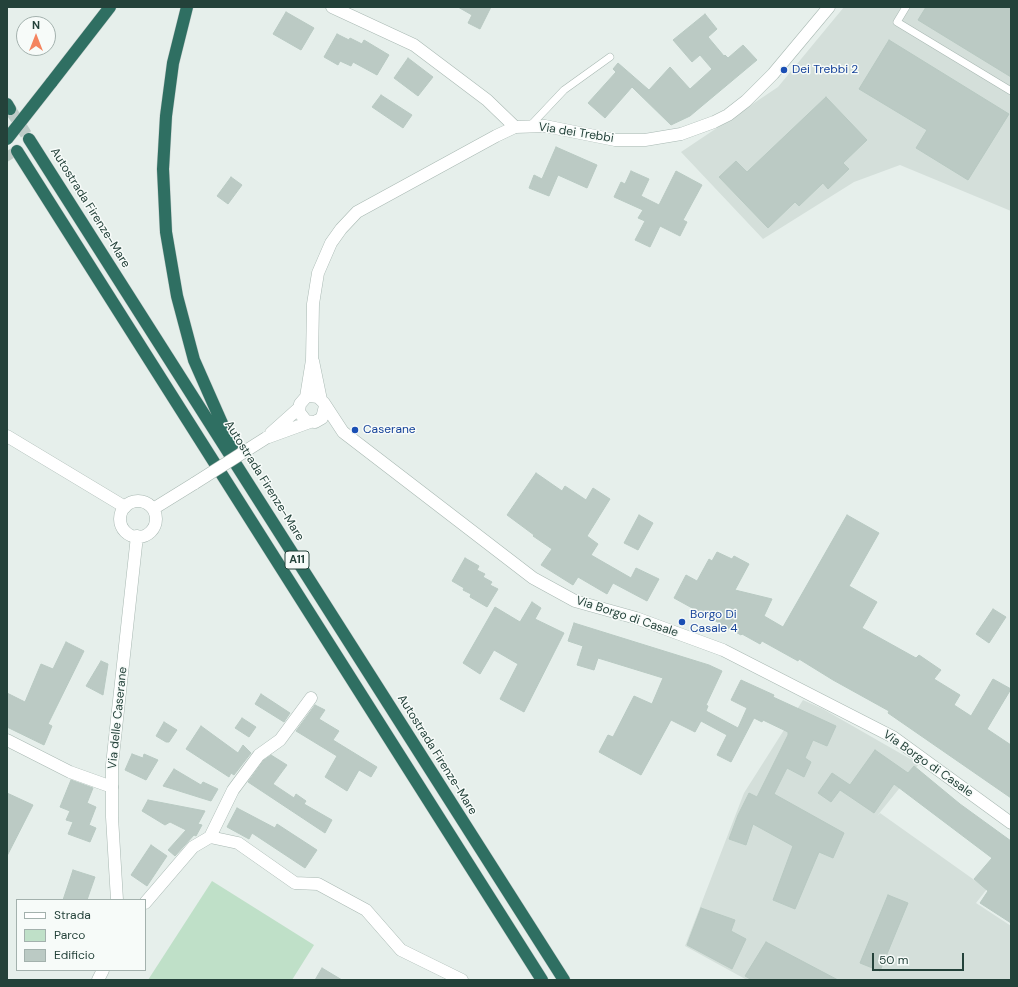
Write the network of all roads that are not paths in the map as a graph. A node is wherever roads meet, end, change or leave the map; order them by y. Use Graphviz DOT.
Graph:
graph roads {
  1 [pos="110,7"];
  2 [pos="187,7"];
  3 [pos="332,7"];
  4 [pos="829,7"];
  5 [pos="906,7"];
  6 [pos="610,57"];
  7 [pos="1011,91"];
  8 [pos="531,125"];
  9 [pos="515,127"];
  10 [pos="7,139"];
  11 [pos="29,139"];
  12 [pos="14,155"];
  13 [pos="312,360"];
  14 [pos="306,397"];
  15 [pos="323,403"];
  16 [pos="299,408"];
  17 [pos="312,422"];
  18 [pos="343,432"];
  19 [pos="7,436"];
  20 [pos="266,438"];
  21 [pos="257,497"];
  22 [pos="125,507"];
  23 [pos="153,509"];
  24 [pos="137,536"];
  25 [pos="311,698"];
  26 [pos="7,740"];
  27 [pos="112,787"];
  28 [pos="1011,823"];
  29 [pos="210,837"];
  30 [pos="117,899"];
  31 [pos="146,902"];
  32 [pos="102,971"];
  33 [pos="98,980"];
  34 [pos="462,980"];
  35 [pos="542,980"];
  36 [pos="564,980"];
  1 -- 10 [label="highway, bridge"];
  2 -- 21 [label="highway"];
  3 -- 9 [label="street"];
  4 -- 8 [label="street, Via dei Trebbi"];
  5 -- 7 [label="lane"];
  6 -- 8 [label="lane"];
  8 -- 9 [label="street, Via dei Trebbi"];
  9 -- 13 [label="street, Via dei Trebbi"];
  11 -- 21 [label="highway, Autostrada Firenze-Mare / A11"];
  12 -- 35 [label="highway, A11"];
  13 -- 14 [label="street, Via dei Trebbi"];
  13 -- 15 [label="street, Via dei Trebbi"];
  14 -- 15 [label="street"];
  14 -- 16 [label="street"];
  15 -- 17 [label="street"];
  15 -- 18 [label="street, Via Borgo di Casale"];
  16 -- 17 [label="street"];
  16 -- 20 [label="street"];
  17 -- 18 [label="street, Via Borgo di Casale"];
  17 -- 20 [label="street"];
  18 -- 28 [label="street, Via Borgo di Casale"];
  19 -- 22 [label="street"];
  20 -- 23 [label="street, bridge"];
  21 -- 36 [label="highway, Autostrada Firenze-Mare / A11"];
  22 -- 23 [label="street"];
  22 -- 24 [label="street"];
  23 -- 24 [label="street"];
  24 -- 27 [label="street, Via delle Caserane"];
  25 -- 29 [label="street"];
  26 -- 27 [label="street"];
  27 -- 30 [label="street, Via delle Caserane"];
  29 -- 31 [label="street"];
  29 -- 34 [label="street"];
  32 -- 33 [label="street"];
}
